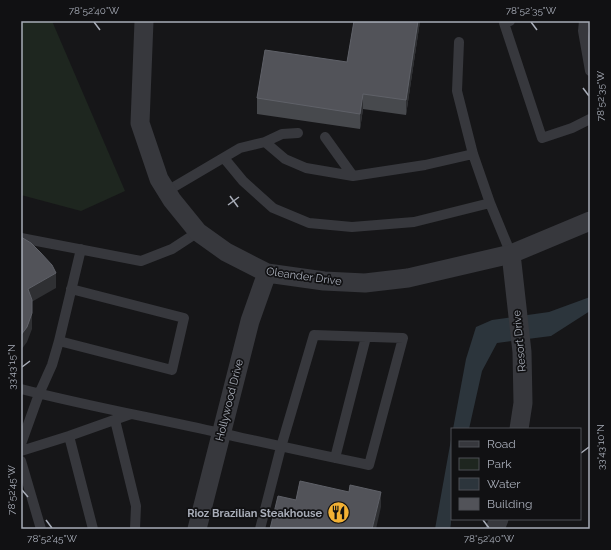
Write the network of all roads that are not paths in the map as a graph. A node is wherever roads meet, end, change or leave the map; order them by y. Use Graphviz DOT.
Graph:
graph roads {
  1 [pos="144,21"];
  2 [pos="510,21"];
  3 [pos="584,21"];
  4 [pos="459,42"];
  5 [pos="590,71"];
  6 [pos="590,119"];
  7 [pos="298,133"];
  8 [pos="325,137"];
  9 [pos="264,142"];
  10 [pos="473,154"];
  11 [pos="224,158"];
  12 [pos="353,176"];
  13 [pos="167,191"];
  14 [pos="490,203"];
  15 [pos="590,221"];
  16 [pos="198,232"];
  17 [pos="21,238"];
  18 [pos="81,249"];
  19 [pos="512,254"];
  20 [pos="266,273"];
  21 [pos="71,289"];
  22 [pos="366,337"];
  23 [pos="59,341"];
  24 [pos="21,389"];
  25 [pos="39,394"];
  26 [pos="131,414"];
  27 [pos="115,420"];
  28 [pos="519,428"];
  29 [pos="221,433"];
  30 [pos="69,436"];
  31 [pos="21,444"];
  32 [pos="281,447"];
  33 [pos="21,451"];
  34 [pos="335,458"];
  35 [pos="21,461"];
  36 [pos="40,529"];
  37 [pos="93,529"];
  38 [pos="135,529"];
  39 [pos="197,529"];
  40 [pos="260,529"];
  1 -- 13 [label="street, Oleander Drive"];
  2 -- 6 [label="lane"];
  3 -- 5 [label="lane"];
  4 -- 10 [label="lane"];
  7 -- 9 [label="lane"];
  8 -- 12 [label="lane"];
  9 -- 11 [label="lane"];
  9 -- 12 [label="lane"];
  10 -- 12 [label="lane"];
  10 -- 14 [label="lane"];
  11 -- 13 [label="lane"];
  11 -- 14 [label="lane"];
  13 -- 16 [label="street, Oleander Drive"];
  14 -- 19 [label="lane"];
  15 -- 19 [label="street, Oleander Drive"];
  16 -- 18 [label="lane"];
  16 -- 20 [label="street, Oleander Drive"];
  17 -- 18 [label="lane"];
  18 -- 21 [label="lane"];
  19 -- 20 [label="street, Oleander Drive"];
  19 -- 28 [label="street, Resort Drive"];
  20 -- 29 [label="street, Hollywood Drive"];
  21 -- 23 [label="lane"];
  21 -- 23 [label="lane"];
  22 -- 32 [label="lane"];
  22 -- 34 [label="lane"];
  22 -- 34 [label="lane"];
  23 -- 25 [label="lane"];
  24 -- 25 [label="lane"];
  25 -- 26 [label="lane"];
  25 -- 31 [label="lane"];
  26 -- 27 [label="lane"];
  26 -- 29 [label="lane"];
  27 -- 30 [label="lane"];
  27 -- 38 [label="lane"];
  29 -- 32 [label="lane"];
  29 -- 39 [label="street, Hollywood Drive"];
  30 -- 33 [label="lane"];
  30 -- 37 [label="lane"];
  32 -- 34 [label="lane"];
  32 -- 40 [label="lane"];
  35 -- 36 [label="lane"];
}
